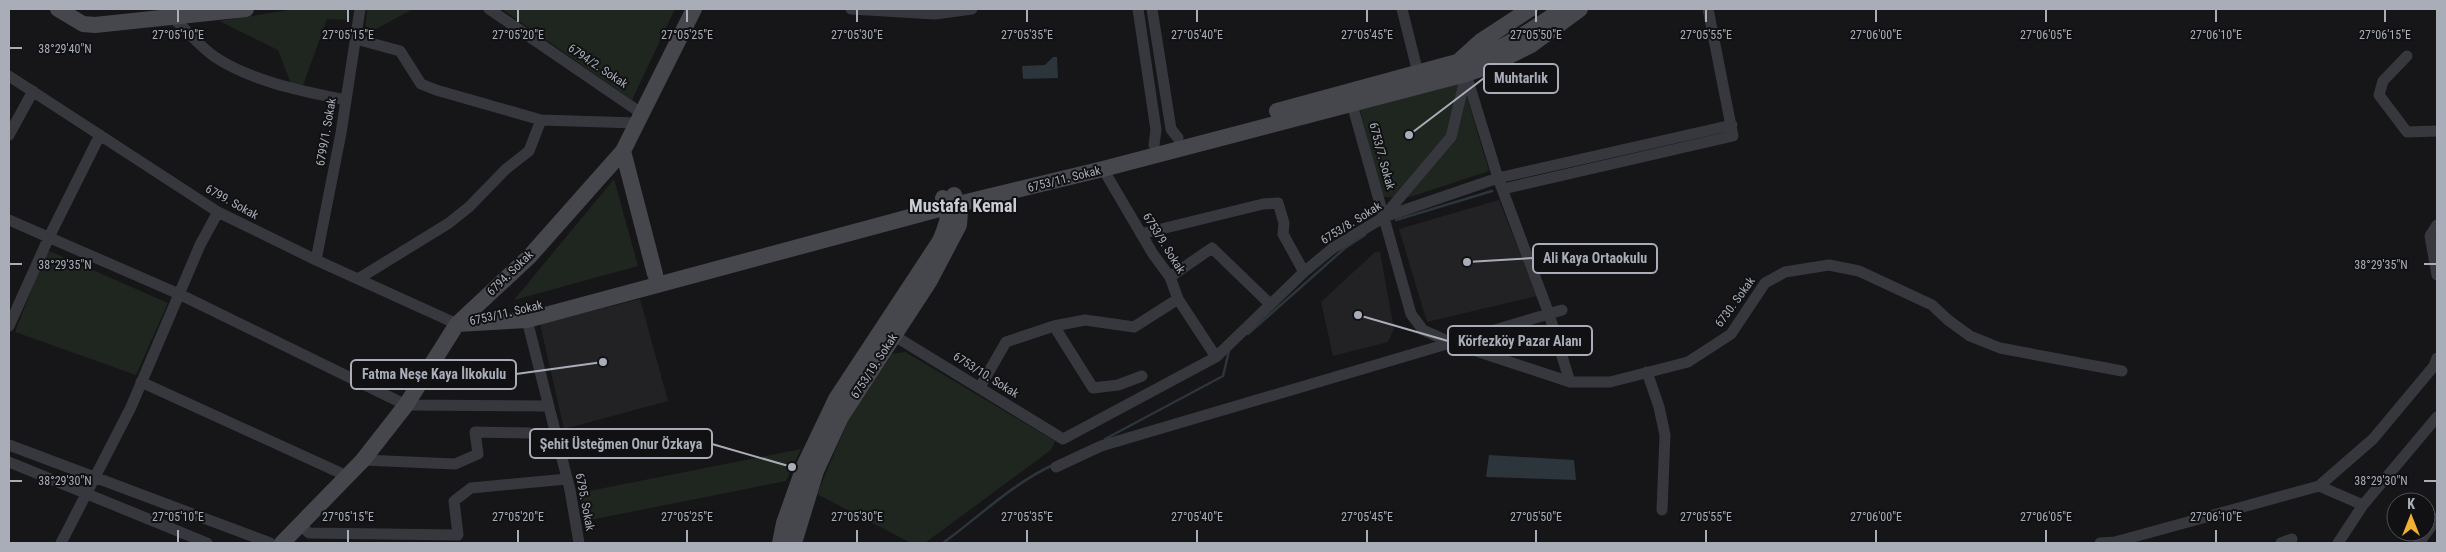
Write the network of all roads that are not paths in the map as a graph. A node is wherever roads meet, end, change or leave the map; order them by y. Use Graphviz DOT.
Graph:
graph roads {
  1 [pos="58,9"];
  2 [pos="246,9"];
  3 [pos="360,9"];
  4 [pos="489,9"];
  5 [pos="693,9"];
  6 [pos="851,9"];
  7 [pos="972,9"];
  8 [pos="1138,9"];
  9 [pos="1152,9"];
  10 [pos="1402,9"];
  11 [pos="1530,9"];
  12 [pos="1563,9"];
  13 [pos="1580,9"];
  14 [pos="1708,9"];
  15 [pos="937,11"];
  16 [pos="152,14"];
  17 [pos="130,16"];
  18 [pos="173,18"];
  19 [pos="356,39"];
  20 [pos="2407,56"];
  21 [pos="1462,68"];
  22 [pos="1418,73"];
  23 [pos="9,76"];
  24 [pos="33,92"];
  25 [pos="346,100"];
  26 [pos="1352,104"];
  27 [pos="639,118"];
  28 [pos="541,120"];
  29 [pos="2437,131"];
  30 [pos="9,134"];
  31 [pos="100,135"];
  32 [pos="1178,138"];
  33 [pos="1154,145"];
  34 [pos="623,151"];
  35 [pos="1103,169"];
  36 [pos="1500,183"];
  37 [pos="978,199"];
  38 [pos="951,201"];
  39 [pos="218,212"];
  40 [pos="918,215"];
  41 [pos="1384,216"];
  42 [pos="9,220"];
  43 [pos="959,225"];
  44 [pos="2437,225"];
  45 [pos="1141,234"];
  46 [pos="48,237"];
  47 [pos="934,249"];
  48 [pos="316,260"];
  49 [pos="1304,272"];
  50 [pos="655,274"];
  51 [pos="2437,274"];
  52 [pos="1170,277"];
  53 [pos="358,279"];
  54 [pos="179,294"];
  55 [pos="1178,299"];
  56 [pos="1270,304"];
  57 [pos="1562,310"];
  58 [pos="1549,314"];
  59 [pos="528,320"];
  60 [pos="457,324"];
  61 [pos="9,326"];
  62 [pos="1054,326"];
  63 [pos="893,336"];
  64 [pos="1452,343"];
  65 [pos="1216,357"];
  66 [pos="2437,358"];
  67 [pos="2122,371"];
  68 [pos="1647,372"];
  69 [pos="1142,376"];
  70 [pos="141,382"];
  71 [pos="1570,382"];
  72 [pos="980,387"];
  73 [pos="406,405"];
  74 [pos="549,406"];
  75 [pos="2437,417"];
  76 [pos="529,433"];
  77 [pos="1063,439"];
  78 [pos="9,445"];
  79 [pos="363,460"];
  80 [pos="9,462"];
  81 [pos="1056,467"];
  82 [pos="347,476"];
  83 [pos="93,478"];
  84 [pos="568,479"];
  85 [pos="2319,486"];
  86 [pos="85,492"];
  87 [pos="2363,505"];
  88 [pos="1662,510"];
  89 [pos="2437,518"];
  90 [pos="299,524"];
  91 [pos="61,543"];
  92 [pos="207,543"];
  93 [pos="270,543"];
  94 [pos="282,543"];
  95 [pos="579,543"];
  96 [pos="780,543"];
  97 [pos="794,543"];
  98 [pos="2100,543"];
  99 [pos="2338,543"];
  100 [pos="2419,543"];
  1 -- 17 [label="street"];
  2 -- 18 [label="street"];
  3 -- 19 [label="street, 6799/1. Sokak"];
  4 -- 27 [label="street, 6794/2. Sokak"];
  5 -- 27 [label="street, 6794. Sokak"];
  6 -- 15 [label="street"];
  7 -- 15 [label="street"];
  8 -- 33 [label="street"];
  9 -- 32 [label="street"];
  10 -- 22 [label="street"];
  11 -- 21 [label="street"];
  12 -- 21 [label="street, 6753/11. Sokak"];
  13 -- 21 [label="street, 6753/11. Sokak"];
  14 -- 36 [label="street, 6753/8. Sokak"];
  16 -- 17 [label="street"];
  16 -- 18 [label="street"];
  18 -- 25 [label="street"];
  19 -- 25 [label="street, 6799/1. Sokak"];
  19 -- 28 [label="street"];
  20 -- 29 [label="street"];
  21 -- 22 [label="street, 6753/11. Sokak"];
  21 -- 26 [label="street, 6753/11. Sokak"];
  21 -- 36 [label="street"];
  21 -- 41 [label="street"];
  22 -- 32 [label="street, 6753/11. Sokak"];
  23 -- 24 [label="street, 6799. Sokak"];
  24 -- 30 [label="street"];
  24 -- 31 [label="street, 6799. Sokak"];
  25 -- 48 [label="street, 6799/1. Sokak"];
  26 -- 35 [label="street, 6753/11. Sokak"];
  26 -- 41 [label="street, 6753/7. Sokak"];
  27 -- 28 [label="street"];
  27 -- 34 [label="street, 6794. Sokak"];
  28 -- 53 [label="street"];
  31 -- 39 [label="street, 6799. Sokak"];
  31 -- 46 [label="street"];
  32 -- 33 [label="street, 6753/11. Sokak"];
  33 -- 38 [label="street, 6753/11. Sokak"];
  34 -- 50 [label="street"];
  34 -- 60 [label="street, 6794. Sokak"];
  35 -- 37 [label="street, 6753/11. Sokak"];
  35 -- 45 [label="street, 6753/9. Sokak"];
  36 -- 41 [label="street, 6753/8. Sokak"];
  36 -- 58 [label="street"];
  37 -- 38 [label="street, 6753/11. Sokak"];
  37 -- 43 [label="street, 6753/19. Sokak"];
  38 -- 40 [label="street, 6753/11. Sokak"];
  38 -- 43 [label="street"];
  38 -- 47 [label="street"];
  38 -- 50 [label="street, 6753/11. Sokak"];
  39 -- 48 [label="street, 6799. Sokak"];
  39 -- 54 [label="street"];
  40 -- 47 [label="street"];
  40 -- 59 [label="street, 6753/11. Sokak"];
  41 -- 49 [label="street, 6753/8. Sokak"];
  41 -- 64 [label="street, 6730. Sokak"];
  42 -- 46 [label="street"];
  43 -- 63 [label="street, 6753/19. Sokak"];
  44 -- 51 [label="street"];
  45 -- 49 [label="street"];
  45 -- 52 [label="street, 6753/9. Sokak"];
  46 -- 54 [label="street"];
  46 -- 61 [label="street"];
  47 -- 96 [label="street"];
  48 -- 53 [label="street, 6799. Sokak"];
  49 -- 56 [label="street, 6753/8. Sokak"];
  50 -- 60 [label="street, 6753/11. Sokak"];
  52 -- 55 [label="street, 6753/9. Sokak"];
  52 -- 56 [label="street"];
  53 -- 60 [label="street, 6799. Sokak"];
  54 -- 70 [label="street"];
  54 -- 73 [label="street"];
  55 -- 62 [label="street"];
  55 -- 65 [label="street, 6753/9. Sokak"];
  56 -- 65 [label="street, 6753/8. Sokak"];
  57 -- 58 [label="street"];
  58 -- 64 [label="street"];
  58 -- 71 [label="street"];
  59 -- 60 [label="street, 6753/11. Sokak"];
  59 -- 74 [label="street, 6795. Sokak"];
  60 -- 73 [label="street, 6794. Sokak"];
  62 -- 69 [label="street"];
  62 -- 72 [label="street"];
  63 -- 72 [label="street, 6753/10. Sokak"];
  63 -- 97 [label="street, 6753/19. Sokak"];
  64 -- 71 [label="street, 6730. Sokak"];
  64 -- 81 [label="street"];
  65 -- 77 [label="street, 6753/8. Sokak"];
  66 -- 85 [label="street"];
  67 -- 68 [label="street, 6730. Sokak"];
  68 -- 71 [label="street, 6730. Sokak"];
  68 -- 88 [label="street"];
  70 -- 82 [label="street"];
  70 -- 83 [label="street"];
  72 -- 77 [label="street, 6753/10. Sokak"];
  73 -- 74 [label="street"];
  73 -- 79 [label="street, 6794. Sokak"];
  74 -- 84 [label="street, 6795. Sokak"];
  75 -- 87 [label="street"];
  76 -- 79 [label="street"];
  78 -- 83 [label="street"];
  79 -- 82 [label="street, 6794. Sokak"];
  80 -- 86 [label="street"];
  82 -- 90 [label="street, 6794. Sokak"];
  83 -- 86 [label="street"];
  83 -- 93 [label="street"];
  84 -- 90 [label="street"];
  84 -- 95 [label="street, 6795. Sokak"];
  85 -- 87 [label="street"];
  85 -- 98 [label="street"];
  86 -- 91 [label="street"];
  86 -- 92 [label="street"];
  87 -- 99 [label="street"];
  89 -- 100 [label="street"];
  90 -- 94 [label="street, 6794. Sokak"];
}
